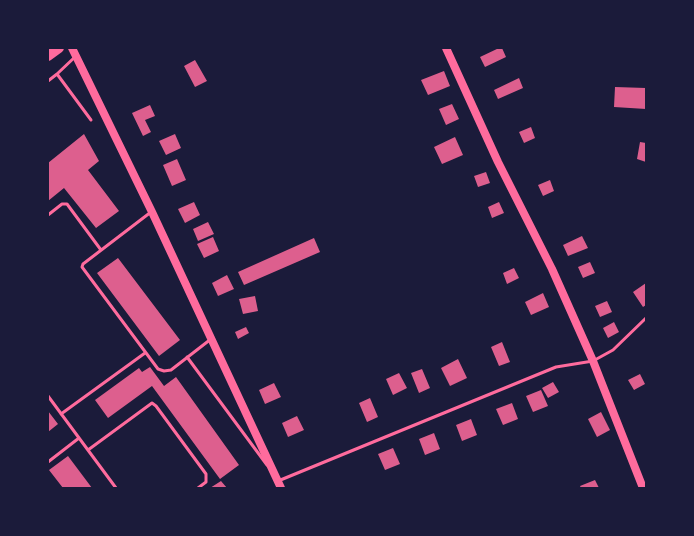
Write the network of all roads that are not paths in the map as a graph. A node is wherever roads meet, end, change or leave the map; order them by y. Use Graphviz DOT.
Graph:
graph roads {
  1 [pos="59,48"];
  2 [pos="72,48"];
  3 [pos="446,48"];
  4 [pos="48,56"];
  5 [pos="76,56"];
  6 [pos="57,74"];
  7 [pos="48,81"];
  8 [pos="91,120"];
  9 [pos="152,212"];
  10 [pos="48,215"];
  11 [pos="101,250"];
  12 [pos="646,318"];
  13 [pos="211,339"];
  14 [pos="145,353"];
  15 [pos="187,357"];
  16 [pos="593,361"];
  17 [pos="48,396"];
  18 [pos="61,414"];
  19 [pos="79,438"];
  20 [pos="88,450"];
  21 [pos="48,462"];
  22 [pos="278,482"];
  23 [pos="116,488"];
  24 [pos="198,488"];
  25 [pos="643,488"];
  1 -- 4 [label="main road"];
  2 -- 5 [label="street"];
  3 -- 16 [label="street"];
  5 -- 6 [label="lane"];
  5 -- 9 [label="street"];
  6 -- 7 [label="lane"];
  6 -- 8 [label="lane"];
  9 -- 11 [label="lane"];
  9 -- 13 [label="street"];
  10 -- 11 [label="lane"];
  11 -- 14 [label="lane"];
  12 -- 16 [label="lane"];
  13 -- 15 [label="lane"];
  13 -- 22 [label="street"];
  14 -- 15 [label="lane"];
  14 -- 18 [label="lane"];
  15 -- 22 [label="lane"];
  16 -- 22 [label="lane"];
  16 -- 25 [label="street"];
  17 -- 18 [label="lane"];
  18 -- 19 [label="lane"];
  19 -- 20 [label="lane"];
  19 -- 21 [label="lane"];
  20 -- 23 [label="lane"];
  20 -- 24 [label="lane"];
}
